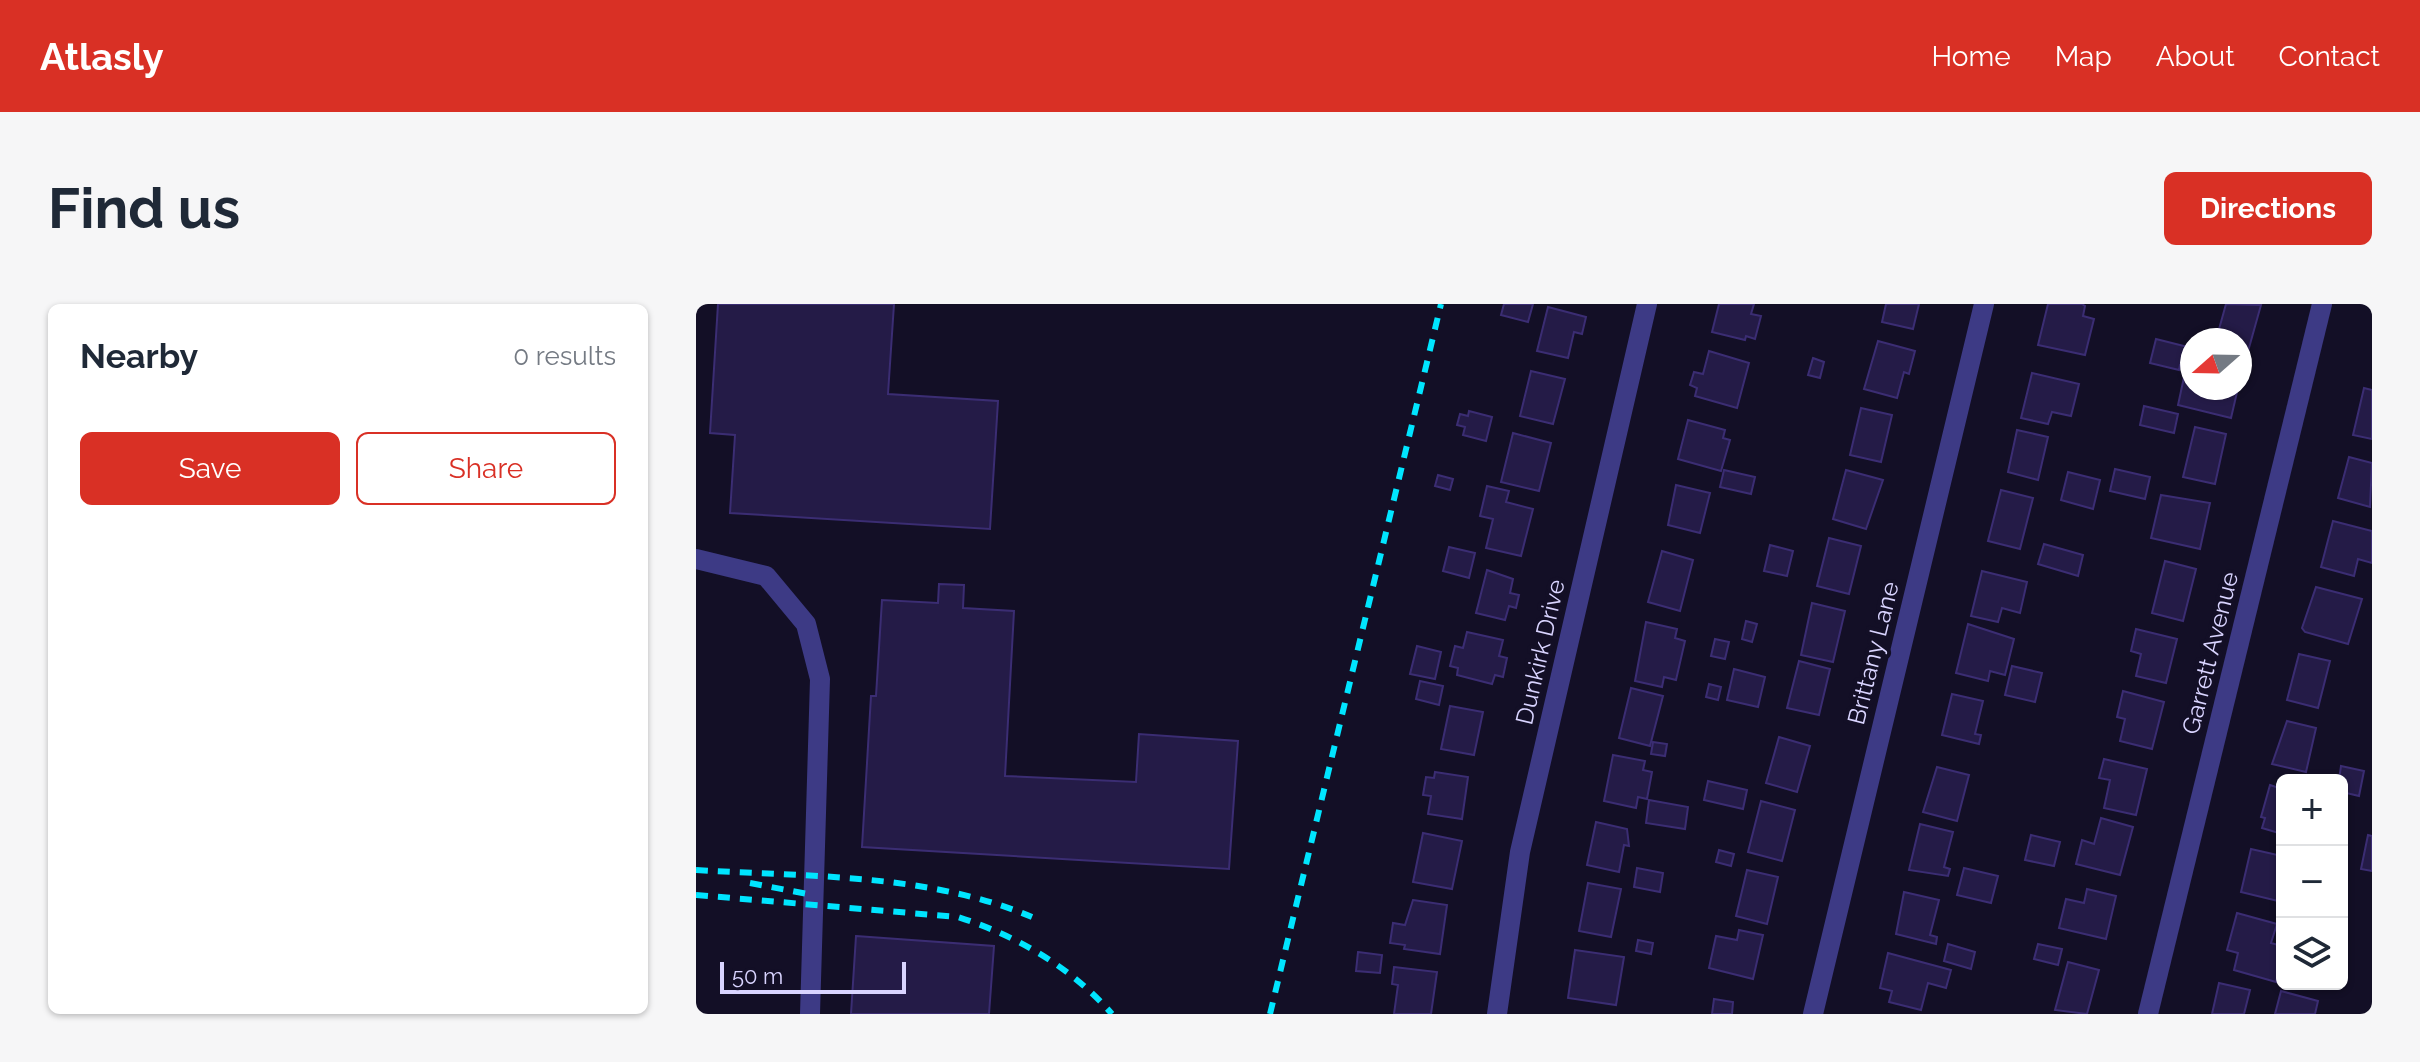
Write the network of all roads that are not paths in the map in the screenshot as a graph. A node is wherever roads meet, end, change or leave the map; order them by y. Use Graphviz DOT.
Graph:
graph roads {
  1 [pos="1647,304"];
  2 [pos="1984,304"];
  3 [pos="2322,304"];
  4 [pos="696,559"];
  5 [pos="810,1014"];
  6 [pos="1497,1014"];
  7 [pos="1813,1014"];
  8 [pos="2148,1014"];
  1 -- 6 [label="street, Dunkirk Drive"];
  2 -- 7 [label="street, Brittany Lane"];
  3 -- 8 [label="street, Garrett Avenue"];
  4 -- 5 [label="street"];
}
